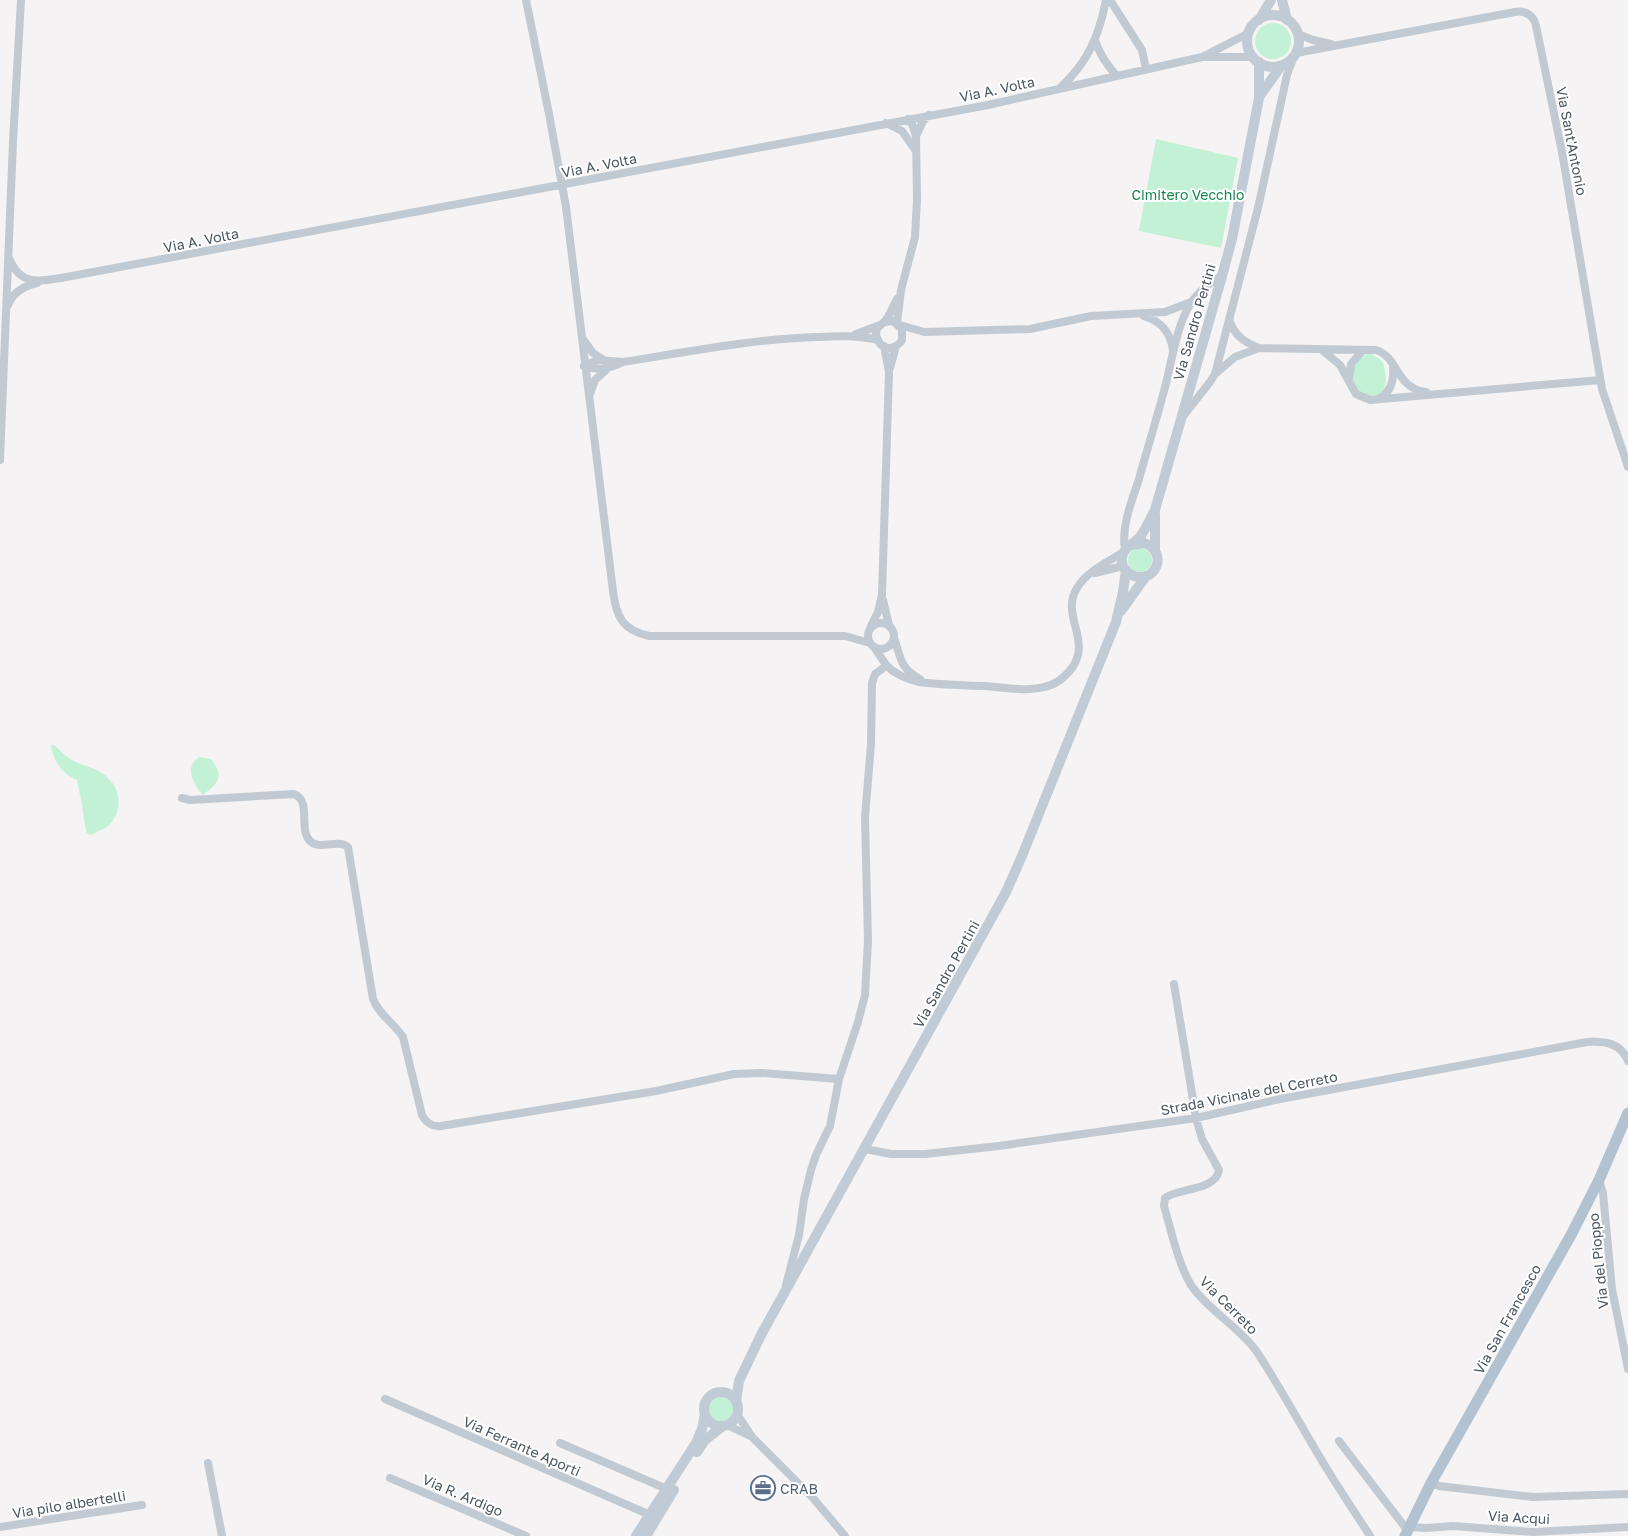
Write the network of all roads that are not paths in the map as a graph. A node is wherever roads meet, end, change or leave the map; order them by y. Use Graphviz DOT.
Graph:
graph roads {
  1 [pos="21,0"];
  2 [pos="526,0"];
  3 [pos="1106,0"];
  4 [pos="1110,0"];
  5 [pos="1271,0"];
  6 [pos="1282,0"];
  7 [pos="1259,20"];
  8 [pos="1287,20"];
  9 [pos="1249,33"];
  10 [pos="1298,34"];
  11 [pos="1095,40"];
  12 [pos="1335,45"];
  13 [pos="1295,55"];
  14 [pos="1202,57"];
  15 [pos="1256,60"];
  16 [pos="1281,66"];
  17 [pos="1146,68"];
  18 [pos="1116,75"];
  19 [pos="1059,88"];
  20 [pos="1259,98"];
  21 [pos="929,115"];
  22 [pos="908,119"];
  23 [pos="886,123"];
  24 [pos="916,136"];
  25 [pos="907,138"];
  26 [pos="916,151"];
  27 [pos="562,185"];
  28 [pos="9,258"];
  29 [pos="1222,276"];
  30 [pos="44,281"];
  31 [pos="901,290"];
  32 [pos="1192,302"];
  33 [pos="1132,315"];
  34 [pos="1229,318"];
  35 [pos="882,324"];
  36 [pos="898,324"];
  37 [pos="6,327"];
  38 [pos="580,330"];
  39 [pos="924,332"];
  40 [pos="851,336"];
  41 [pos="878,340"];
  42 [pos="899,343"];
  43 [pos="884,346"];
  44 [pos="1259,348"];
  45 [pos="1322,350"];
  46 [pos="1363,350"];
  47 [pos="1174,353"];
  48 [pos="604,360"];
  49 [pos="623,362"];
  50 [pos="584,366"];
  51 [pos="1393,366"];
  52 [pos="607,369"];
  53 [pos="889,372"];
  54 [pos="1215,374"];
  55 [pos="1600,380"];
  56 [pos="1349,383"];
  57 [pos="1438,393"];
  58 [pos="1374,400"];
  59 [pos="590,403"];
  60 [pos="1178,427"];
  61 [pos="0,460"];
  62 [pos="1628,468"];
  63 [pos="1155,510"];
  64 [pos="1127,548"];
  65 [pos="1155,550"];
  66 [pos="1124,568"];
  67 [pos="1086,576"];
  68 [pos="1146,576"];
  69 [pos="882,595"];
  70 [pos="1118,616"];
  71 [pos="889,625"];
  72 [pos="871,627"];
  73 [pos="845,636"];
  74 [pos="894,638"];
  75 [pos="871,644"];
  76 [pos="886,666"];
  77 [pos="928,683"];
  78 [pos="182,798"];
  79 [pos="1174,984"];
  80 [pos="1628,1061"];
  81 [pos="839,1078"];
  82 [pos="1628,1113"];
  83 [pos="1196,1118"];
  84 [pos="865,1149"];
  85 [pos="1599,1180"];
  86 [pos="784,1294"];
  87 [pos="1628,1369"];
  88 [pos="744,1370"];
  89 [pos="720,1392"];
  90 [pos="385,1399"];
  91 [pos="736,1402"];
  92 [pos="705,1414"];
  93 [pos="737,1414"];
  94 [pos="725,1425"];
  95 [pos="752,1437"];
  96 [pos="1339,1441"];
  97 [pos="560,1443"];
  98 [pos="208,1463"];
  99 [pos="390,1478"];
  100 [pos="1431,1483"];
  101 [pos="666,1489"];
  102 [pos="1628,1494"];
  103 [pos="142,1505"];
  104 [pos="650,1515"];
  105 [pos="0,1527"];
  106 [pos="1628,1527"];
  107 [pos="1407,1531"];
  108 [pos="222,1536"];
  109 [pos="526,1536"];
  110 [pos="636,1536"];
  111 [pos="646,1536"];
  112 [pos="845,1536"];
  113 [pos="1370,1536"];
  1 -- 28 [label="street"];
  2 -- 27 [label="street"];
  3 -- 11 [label="street"];
  4 -- 17 [label="street"];
  5 -- 7 [label="main road"];
  6 -- 8 [label="main road"];
  7 -- 8 [label="main road"];
  7 -- 9 [label="main road"];
  8 -- 10 [label="main road"];
  9 -- 14 [label="street, Via A. Volta"];
  9 -- 15 [label="main road"];
  10 -- 12 [label="street, Via Sant'Antonio"];
  10 -- 13 [label="main road"];
  11 -- 18 [label="street"];
  11 -- 19 [label="street"];
  12 -- 13 [label="street, Via Sant'Antonio"];
  12 -- 55 [label="street, Via Sant'Antonio"];
  13 -- 16 [label="main road"];
  13 -- 34 [label="street"];
  14 -- 15 [label="street, Via A. Volta"];
  14 -- 17 [label="street, Via A. Volta"];
  15 -- 16 [label="main road"];
  15 -- 20 [label="main road, Via Sandro Pertini"];
  16 -- 20 [label="main road, Via Sandro Pertini"];
  17 -- 18 [label="street, Via A. Volta"];
  18 -- 19 [label="street, Via A. Volta"];
  19 -- 21 [label="street, Via A. Volta"];
  20 -- 29 [label="main road, Via Sandro Pertini"];
  21 -- 22 [label="street, Via A. Volta"];
  21 -- 24 [label="street"];
  22 -- 23 [label="street, Via A. Volta"];
  22 -- 24 [label="street"];
  22 -- 25 [label="street"];
  23 -- 25 [label="street"];
  23 -- 27 [label="street, Via A. Volta"];
  24 -- 26 [label="street"];
  25 -- 26 [label="street"];
  26 -- 31 [label="street"];
  27 -- 30 [label="street, Via A. Volta"];
  27 -- 38 [label="street"];
  28 -- 30 [label="street, Via A. Volta"];
  28 -- 37 [label="street"];
  29 -- 32 [label="street"];
  29 -- 60 [label="main road, Via Sandro Pertini"];
  30 -- 37 [label="street"];
  31 -- 35 [label="street"];
  31 -- 36 [label="street"];
  32 -- 33 [label="street"];
  32 -- 47 [label="street"];
  33 -- 39 [label="street"];
  33 -- 47 [label="street"];
  34 -- 44 [label="street"];
  34 -- 54 [label="street"];
  35 -- 36 [label="street"];
  35 -- 40 [label="street"];
  35 -- 41 [label="street"];
  36 -- 39 [label="street"];
  36 -- 42 [label="street"];
  37 -- 61 [label="street"];
  38 -- 48 [label="street"];
  38 -- 50 [label="street"];
  39 -- 42 [label="street"];
  40 -- 41 [label="street"];
  40 -- 49 [label="street"];
  41 -- 43 [label="street"];
  42 -- 43 [label="street"];
  42 -- 53 [label="street"];
  43 -- 53 [label="street"];
  44 -- 45 [label="street"];
  44 -- 54 [label="street"];
  45 -- 46 [label="street"];
  45 -- 56 [label="street"];
  46 -- 51 [label="street"];
  46 -- 56 [label="street"];
  47 -- 64 [label="street"];
  48 -- 49 [label="street"];
  48 -- 50 [label="street"];
  49 -- 52 [label="street"];
  50 -- 52 [label="street"];
  50 -- 59 [label="street"];
  51 -- 57 [label="street"];
  51 -- 58 [label="street"];
  52 -- 59 [label="street"];
  53 -- 69 [label="street"];
  54 -- 60 [label="street"];
  55 -- 57 [label="street"];
  55 -- 62 [label="street, Via Sant'Antonio"];
  56 -- 58 [label="street"];
  57 -- 58 [label="street"];
  59 -- 73 [label="street"];
  60 -- 63 [label="main road, Via Sandro Pertini"];
  63 -- 64 [label="main road, Via Sandro Pertini"];
  63 -- 65 [label="main road"];
  64 -- 65 [label="main road"];
  64 -- 66 [label="main road, Via Sandro Pertini"];
  64 -- 67 [label="street"];
  65 -- 68 [label="main road"];
  66 -- 67 [label="street"];
  66 -- 68 [label="main road"];
  66 -- 70 [label="main road, Via Sandro Pertini"];
  67 -- 77 [label="street"];
  68 -- 70 [label="main road"];
  69 -- 71 [label="street"];
  69 -- 72 [label="street"];
  70 -- 84 [label="main road, Via Sandro Pertini"];
  71 -- 72 [label="street"];
  71 -- 74 [label="street"];
  72 -- 73 [label="street"];
  72 -- 75 [label="street"];
  73 -- 75 [label="street"];
  74 -- 75 [label="street"];
  74 -- 77 [label="street"];
  75 -- 76 [label="street"];
  76 -- 77 [label="street"];
  76 -- 81 [label="street"];
  78 -- 81 [label="street"];
  79 -- 83 [label="street, Via Cerreto"];
  80 -- 83 [label="street, Strada Vicinale del Cerreto"];
  81 -- 86 [label="street"];
  82 -- 85 [label="main road, Via San Francesco"];
  83 -- 84 [label="street, Strada Vicinale del Cerreto"];
  83 -- 113 [label="street, Via Cerreto"];
  84 -- 86 [label="main road, Via Sandro Pertini"];
  85 -- 87 [label="street, Via del Pioppo"];
  85 -- 100 [label="main road, Via San Francesco"];
  86 -- 88 [label="main road, Via Sandro Pertini"];
  88 -- 89 [label="main road, Via Sandro Pertini"];
  88 -- 91 [label="main road, Via Sandro Pertini"];
  89 -- 91 [label="main road"];
  89 -- 92 [label="main road, Via Sandro Pertini"];
  90 -- 104 [label="street, Via Ferrante Aporti"];
  91 -- 93 [label="main road, Via Sandro Pertini"];
  92 -- 94 [label="main road"];
  92 -- 101 [label="main road, Via Sandro Pertini"];
  93 -- 94 [label="main road"];
  93 -- 95 [label="street"];
  94 -- 95 [label="street"];
  94 -- 111 [label="main road"];
  95 -- 112 [label="street"];
  96 -- 107 [label="street"];
  97 -- 101 [label="street"];
  98 -- 108 [label="street"];
  99 -- 109 [label="street, Via R. Ardigo"];
  100 -- 102 [label="street"];
  100 -- 107 [label="main road, Via San Francesco"];
  101 -- 104 [label="main road, Via Sandro Pertini"];
  103 -- 105 [label="street, Via pilo albertelli"];
  104 -- 110 [label="main road, Via Sandro Pertini"];
  106 -- 107 [label="street, Via Acqui"];
}
